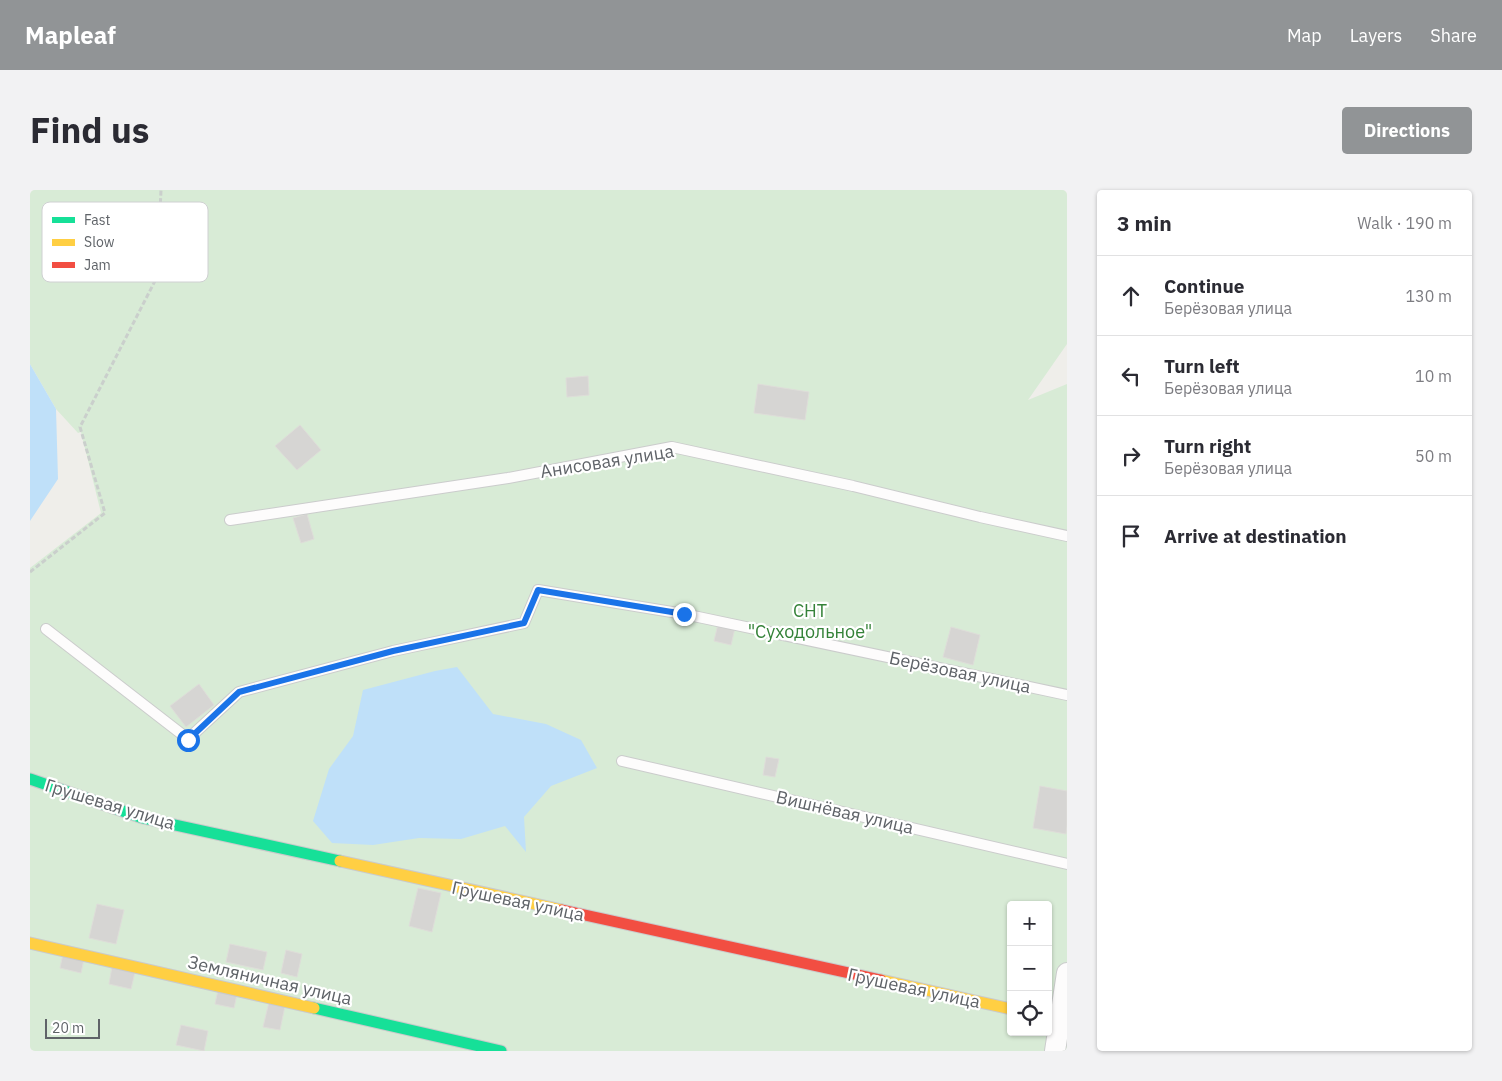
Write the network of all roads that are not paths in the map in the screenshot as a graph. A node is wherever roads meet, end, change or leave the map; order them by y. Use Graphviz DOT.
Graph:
graph roads {
  1 [pos="230,520"];
  2 [pos="1067,536"];
  3 [pos="46,629"];
  4 [pos="1067,695"];
  5 [pos="622,761"];
  6 [pos="30,779"];
  7 [pos="1067,864"];
  8 [pos="30,943"];
  9 [pos="1067,973"];
  10 [pos="1007,1008"];
  11 [pos="1058,1019"];
  12 [pos="501,1051"];
  13 [pos="1055,1051"];
  1 -- 2 [label="lane, Анисовая улица"];
  3 -- 4 [label="lane, Берёзовая улица"];
  5 -- 7 [label="lane, Вишнёвая улица"];
  6 -- 10 [label="street, Грушевая улица"];
  8 -- 12 [label="street, Земляничная улица"];
  9 -- 11 [label="street"];
  11 -- 13 [label="street"];
}
